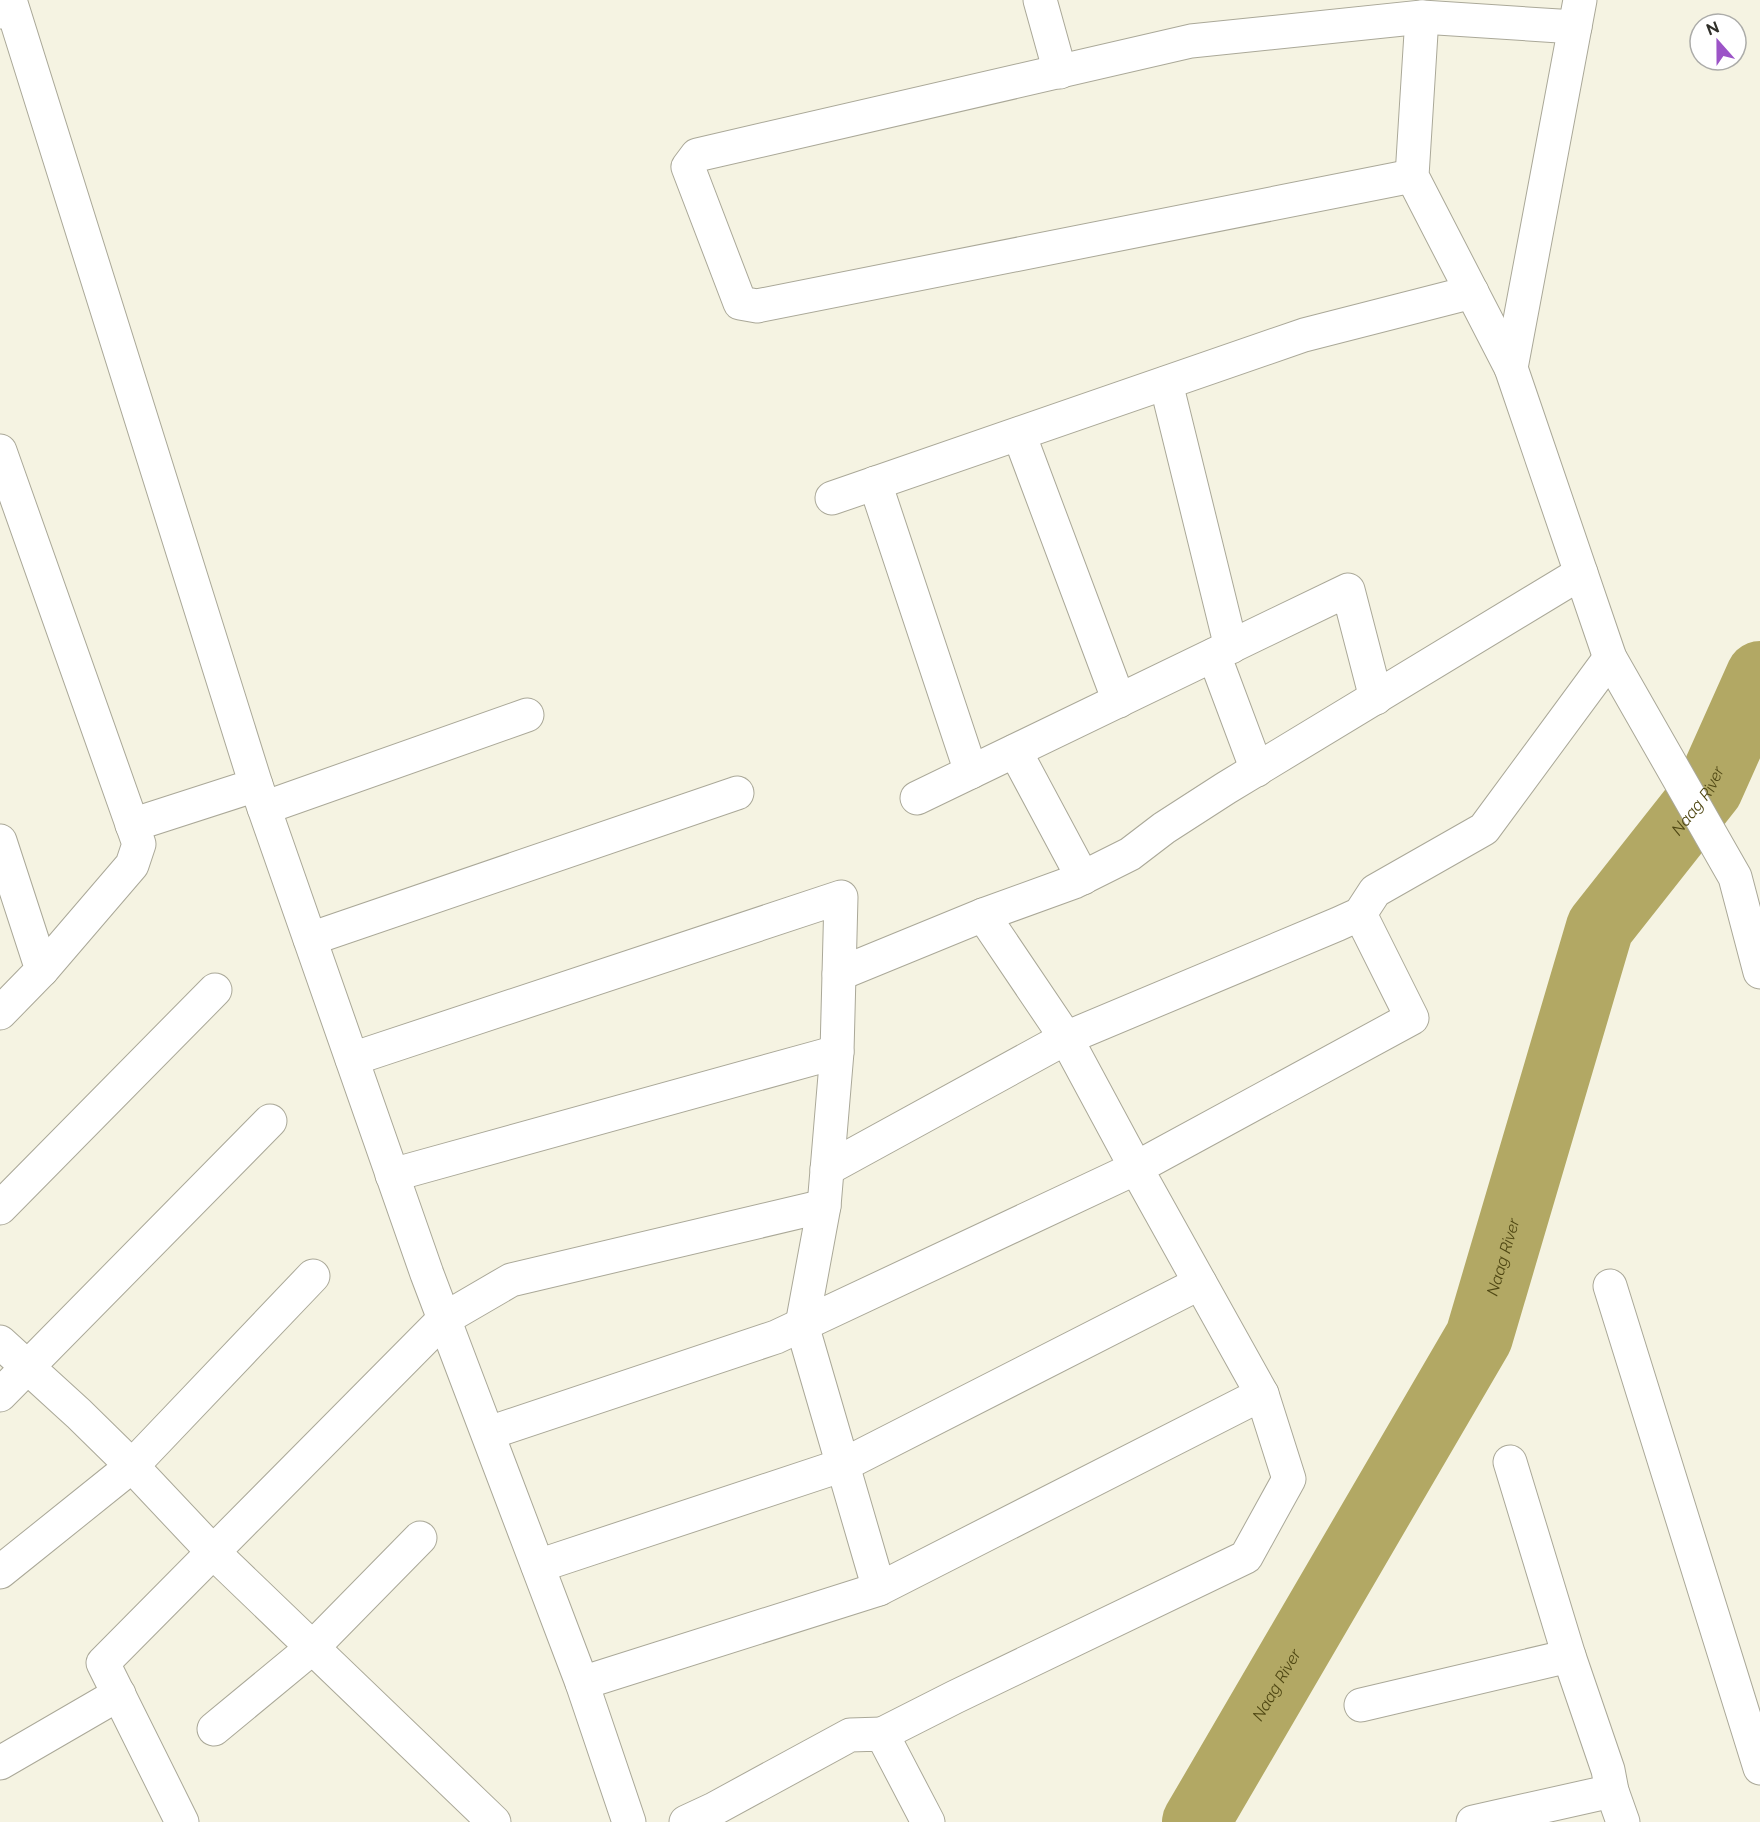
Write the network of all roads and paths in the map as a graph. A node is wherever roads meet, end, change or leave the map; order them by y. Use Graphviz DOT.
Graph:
graph roads {
  1 [pos="10,0"];
  2 [pos="1040,0"];
  3 [pos="0,12"];
  4 [pos="1578,14"];
  5 [pos="1422,17"];
  6 [pos="1060,72"];
  7 [pos="1412,176"];
  8 [pos="1472,292"];
  9 [pos="1511,368"];
  10 [pos="1166,383"];
  11 [pos="1019,434"];
  12 [pos="0,451"];
  13 [pos="876,483"];
  14 [pos="832,498"];
  15 [pos="1581,573"];
  16 [pos="1222,651"];
  17 [pos="1610,658"];
  18 [pos="1376,698"];
  19 [pos="1119,701"];
  20 [pos="527,715"];
  21 [pos="1015,751"];
  22 [pos="1257,770"];
  23 [pos="971,772"];
  24 [pos="737,794"];
  25 [pos="260,797"];
  26 [pos="917,798"];
  27 [pos="132,825"];
  28 [pos="0,841"];
  29 [pos="1083,878"];
  30 [pos="1360,914"];
  31 [pos="983,915"];
  32 [pos="310,939"];
  33 [pos="42,970"];
  34 [pos="1760,972"];
  35 [pos="839,974"];
  36 [pos="215,990"];
  37 [pos="0,1013"];
  38 [pos="1066,1038"];
  39 [pos="837,1052"];
  40 [pos="352,1059"];
  41 [pos="270,1121"];
  42 [pos="1136,1168"];
  43 [pos="827,1169"];
  44 [pos="392,1175"];
  45 [pos="824,1206"];
  46 [pos="0,1208"];
  47 [pos="313,1276"];
  48 [pos="1200,1283"];
  49 [pos="1610,1286"];
  50 [pos="444,1318"];
  51 [pos="802,1325"];
  52 [pos="0,1341"];
  53 [pos="27,1367"];
  54 [pos="1262,1394"];
  55 [pos="0,1395"];
  56 [pos="489,1433"];
  57 [pos="1510,1462"];
  58 [pos="843,1465"];
  59 [pos="132,1466"];
  60 [pos="420,1538"];
  61 [pos="213,1552"];
  62 [pos="538,1566"];
  63 [pos="0,1572"];
  64 [pos="879,1589"];
  65 [pos="312,1648"];
  66 [pos="1569,1656"];
  67 [pos="582,1683"];
  68 [pos="119,1694"];
  69 [pos="1361,1705"];
  70 [pos="214,1729"];
  71 [pos="882,1734"];
  72 [pos="0,1763"];
  73 [pos="1760,1768"];
  74 [pos="1612,1791"];
  75 [pos="182,1822"];
  76 [pos="494,1822"];
  77 [pos="629,1822"];
  78 [pos="686,1822"];
  79 [pos="928,1822"];
  80 [pos="1473,1822"];
  81 [pos="1623,1822"];
  1 -- 3 [label="street"];
  1 -- 25 [label="street"];
  2 -- 6 [label="street"];
  4 -- 5 [label="street"];
  4 -- 9 [label="street"];
  5 -- 6 [label="street"];
  5 -- 7 [label="street"];
  6 -- 7 [label="street"];
  7 -- 8 [label="street"];
  8 -- 9 [label="street"];
  8 -- 10 [label="street"];
  9 -- 15 [label="street"];
  10 -- 11 [label="street"];
  10 -- 16 [label="street"];
  11 -- 13 [label="street"];
  11 -- 19 [label="street"];
  12 -- 27 [label="street"];
  13 -- 14 [label="street"];
  13 -- 23 [label="street"];
  15 -- 17 [label="street"];
  15 -- 18 [label="street"];
  16 -- 18 [label="street"];
  16 -- 19 [label="street"];
  16 -- 22 [label="street"];
  17 -- 30 [label="street"];
  17 -- 34 [label="street"];
  18 -- 22 [label="street"];
  19 -- 21 [label="street"];
  20 -- 25 [label="street"];
  21 -- 23 [label="street"];
  21 -- 29 [label="street"];
  22 -- 29 [label="street"];
  23 -- 26 [label="street"];
  24 -- 32 [label="street"];
  25 -- 27 [label="street"];
  25 -- 32 [label="street"];
  27 -- 33 [label="street"];
  28 -- 33 [label="street"];
  29 -- 31 [label="street"];
  30 -- 38 [label="street"];
  30 -- 42 [label="street"];
  31 -- 35 [label="street"];
  31 -- 38 [label="street"];
  32 -- 40 [label="street"];
  33 -- 37 [label="street"];
  35 -- 39 [label="street"];
  35 -- 40 [label="street"];
  36 -- 46 [label="street"];
  38 -- 42 [label="street"];
  38 -- 43 [label="street"];
  39 -- 43 [label="street"];
  39 -- 44 [label="street"];
  40 -- 44 [label="street"];
  41 -- 53 [label="street"];
  42 -- 48 [label="street"];
  42 -- 51 [label="street"];
  43 -- 45 [label="street"];
  44 -- 50 [label="street"];
  45 -- 50 [label="street"];
  45 -- 51 [label="street"];
  47 -- 59 [label="street"];
  48 -- 54 [label="street"];
  48 -- 58 [label="street"];
  49 -- 73 [label="street"];
  50 -- 56 [label="street"];
  50 -- 61 [label="street"];
  51 -- 56 [label="street"];
  51 -- 58 [label="street"];
  52 -- 53 [label="street"];
  53 -- 55 [label="street"];
  53 -- 59 [label="street"];
  54 -- 64 [label="street"];
  54 -- 71 [label="street"];
  56 -- 62 [label="street"];
  57 -- 66 [label="street"];
  58 -- 62 [label="street"];
  58 -- 64 [label="street"];
  59 -- 61 [label="street"];
  59 -- 63 [label="street"];
  60 -- 65 [label="street"];
  61 -- 65 [label="street"];
  61 -- 68 [label="street"];
  62 -- 67 [label="street"];
  64 -- 67 [label="street"];
  65 -- 70 [label="street"];
  65 -- 76 [label="street"];
  66 -- 69 [label="street"];
  66 -- 74 [label="street"];
  67 -- 77 [label="street"];
  68 -- 72 [label="street"];
  68 -- 75 [label="street"];
  71 -- 78 [label="street"];
  71 -- 79 [label="street"];
  74 -- 80 [label="street"];
  74 -- 81 [label="street"];
}
